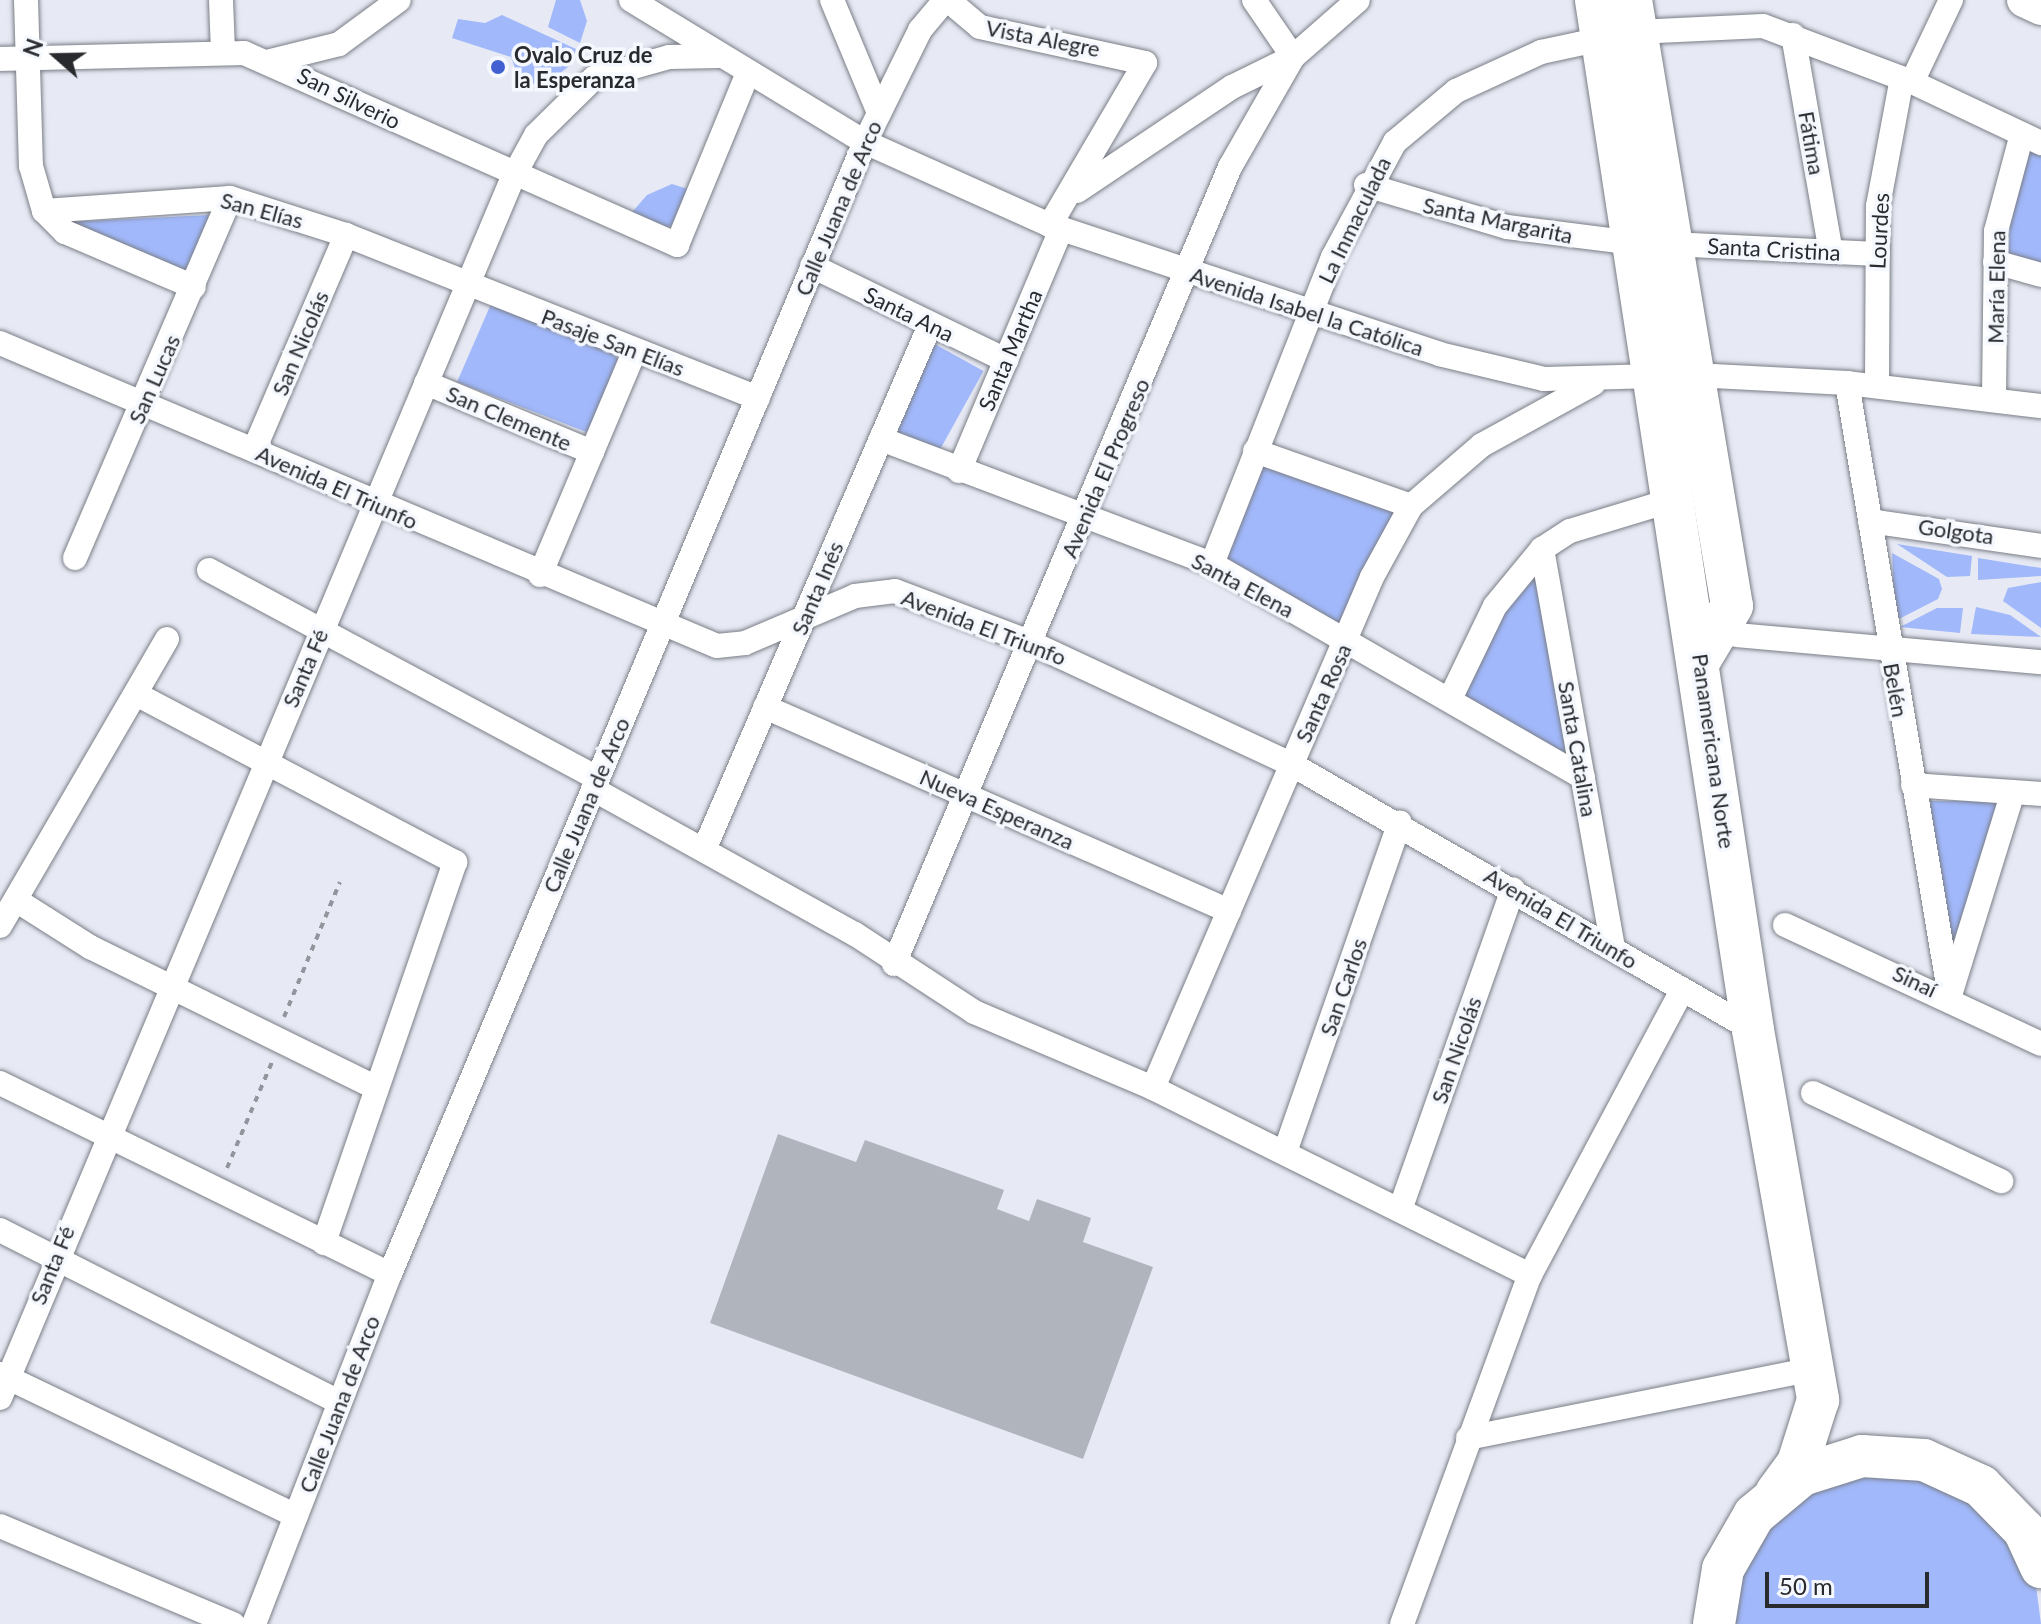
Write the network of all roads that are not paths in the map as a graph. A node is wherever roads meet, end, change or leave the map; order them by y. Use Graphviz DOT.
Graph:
graph roads {
  1 [pos="26,0"];
  2 [pos="221,0"];
  3 [pos="399,0"];
  4 [pos="631,0"];
  5 [pos="832,0"];
  6 [pos="947,0"];
  7 [pos="1254,0"];
  8 [pos="1358,0"];
  9 [pos="1951,0"];
  10 [pos="1616,18"];
  11 [pos="1793,35"];
  12 [pos="223,51"];
  13 [pos="719,56"];
  14 [pos="1293,57"];
  15 [pos="27,58"];
  16 [pos="0,59"];
  17 [pos="271,61"];
  18 [pos="1145,63"];
  19 [pos="748,73"];
  20 [pos="1907,80"];
  21 [pos="879,113"];
  22 [pos="2032,138"];
  23 [pos="865,142"];
  24 [pos="513,177"];
  25 [pos="1366,185"];
  26 [pos="1071,194"];
  27 [pos="230,198"];
  28 [pos="44,211"];
  29 [pos="1056,227"];
  30 [pos="346,235"];
  31 [pos="1652,244"];
  32 [pos="1831,252"];
  33 [pos="1876,254"];
  34 [pos="1995,262"];
  35 [pos="812,266"];
  36 [pos="1187,272"];
  37 [pos="2041,275"];
  38 [pos="469,286"];
  39 [pos="194,287"];
  40 [pos="1310,314"];
  41 [pos="930,325"];
  42 [pos="0,343"];
  43 [pos="635,350"];
  44 [pos="1006,360"];
  45 [pos="1674,375"];
  46 [pos="426,383"];
  47 [pos="1595,383"];
  48 [pos="1847,383"];
  49 [pos="1877,385"];
  50 [pos="1994,396"];
  51 [pos="758,398"];
  52 [pos="143,402"];
  53 [pos="2041,406"];
  54 [pos="881,439"];
  55 [pos="254,450"];
  56 [pos="1255,451"];
  57 [pos="592,452"];
  58 [pos="959,471"];
  59 [pos="1672,500"];
  60 [pos="374,505"];
  61 [pos="1411,506"];
  62 [pos="1084,519"];
  63 [pos="1870,521"];
  64 [pos="2041,546"];
  65 [pos="1542,549"];
  66 [pos="75,558"];
  67 [pos="1212,564"];
  68 [pos="209,570"];
  69 [pos="540,575"];
  70 [pos="806,613"];
  71 [pos="1734,621"];
  72 [pos="662,626"];
  73 [pos="321,631"];
  74 [pos="167,639"];
  75 [pos="1345,641"];
  76 [pos="1029,642"];
  77 [pos="1888,649"];
  78 [pos="1701,658"];
  79 [pos="2041,662"];
  80 [pos="136,694"];
  81 [pos="1450,699"];
  82 [pos="765,707"];
  83 [pos="1291,764"];
  84 [pos="263,766"];
  85 [pos="1583,777"];
  86 [pos="595,784"];
  87 [pos="1913,785"];
  88 [pos="2013,792"];
  89 [pos="964,794"];
  90 [pos="2041,794"];
  91 [pos="1400,822"];
  92 [pos="704,850"];
  93 [pos="1513,889"];
  94 [pos="16,900"];
  95 [pos="1229,911"];
  96 [pos="1785,925"];
  97 [pos="0,926"];
  98 [pos="1613,949"];
  99 [pos="894,964"];
  100 [pos="170,986"];
  101 [pos="1682,990"];
  102 [pos="1950,997"];
  103 [pos="1753,1030"];
  104 [pos="2041,1044"];
  105 [pos="0,1083"];
  106 [pos="372,1086"];
  107 [pos="1153,1088"];
  108 [pos="1813,1093"];
  109 [pos="104,1140"];
  110 [pos="1285,1152"];
  111 [pos="2001,1181"];
  112 [pos="1400,1210"];
  113 [pos="0,1230"];
  114 [pos="324,1243"];
  115 [pos="54,1258"];
  116 [pos="390,1274"];
  117 [pos="1530,1275"];
  118 [pos="1812,1369"];
  119 [pos="3,1383"];
  120 [pos="339,1402"];
  121 [pos="1468,1438"];
  122 [pos="1776,1493"];
  123 [pos="296,1516"];
  124 [pos="0,1526"];
  125 [pos="2041,1567"];
  126 [pos="233,1624"];
  127 [pos="254,1624"];
  128 [pos="1402,1624"];
  129 [pos="1714,1624"];
  1 -- 15 [label="street"];
  2 -- 12 [label="street"];
  3 -- 17 [label="street"];
  4 -- 13 [label="street, Avenida Isabel la Católica"];
  5 -- 21 [label="street"];
  6 -- 18 [label="street, Vista Alegre"];
  6 -- 21 [label="street, Calle Juana de Arco"];
  7 -- 14 [label="street"];
  8 -- 14 [label="street, Avenida El Progreso"];
  9 -- 20 [label="street, Lourdes"];
  10 -- 11 [label="street, La Inmaculada"];
  10 -- 25 [label="street, La Inmaculada"];
  10 -- 31 [label="highway, Panamericana Norte"];
  11 -- 20 [label="street, La Inmaculada"];
  11 -- 32 [label="street, Fátima"];
  12 -- 15 [label="street, San Silverio"];
  12 -- 17 [label="street, San Silverio"];
  13 -- 19 [label="street, Avenida Isabel la Católica"];
  13 -- 24 [label="street, Santa Fé"];
  14 -- 26 [label="street"];
  14 -- 36 [label="street, Avenida El Progreso"];
  15 -- 16 [label="street, San Silverio"];
  15 -- 28 [label="street"];
  17 -- 24 [label="street, San Silverio"];
  18 -- 26 [label="street, Santa Martha"];
  19 -- 23 [label="street, Avenida Isabel la Católica"];
  19 -- 24 [label="street, San Silverio"];
  20 -- 22 [label="street, La Inmaculada"];
  20 -- 33 [label="street, Lourdes"];
  21 -- 23 [label="street, Calle Juana de Arco"];
  22 -- 34 [label="street, María Elena"];
  23 -- 29 [label="street, Avenida Isabel la Católica"];
  23 -- 35 [label="street, Calle Juana de Arco"];
  24 -- 38 [label="street, Santa Fé"];
  25 -- 31 [label="street, Santa Margarita"];
  25 -- 40 [label="street, La Inmaculada"];
  26 -- 29 [label="street, Santa Martha"];
  27 -- 28 [label="street, San Elías"];
  27 -- 30 [label="street, San Elías"];
  27 -- 39 [label="street, San Lucas"];
  28 -- 39 [label="street"];
  29 -- 36 [label="street, Avenida Isabel la Católica"];
  29 -- 44 [label="street, Santa Martha"];
  30 -- 38 [label="street, San Elías"];
  30 -- 55 [label="street, San Nicolás"];
  31 -- 32 [label="street, Santa Cristina"];
  31 -- 45 [label="highway, Panamericana Norte"];
  32 -- 33 [label="street, Santa Cristina"];
  33 -- 49 [label="street, Lourdes"];
  34 -- 37 [label="street"];
  34 -- 50 [label="street, María Elena"];
  35 -- 41 [label="street, Santa Ana"];
  35 -- 51 [label="street, Calle Juana de Arco"];
  36 -- 40 [label="street, Avenida Isabel la Católica"];
  36 -- 62 [label="street, Avenida El Progreso"];
  38 -- 43 [label="street, Pasaje San Elías"];
  38 -- 46 [label="street, Santa Fé"];
  39 -- 52 [label="street, San Lucas"];
  40 -- 47 [label="street, Avenida Isabel la Católica"];
  40 -- 56 [label="street, La Inmaculada"];
  41 -- 44 [label="street, Santa Ana"];
  41 -- 54 [label="street, Santa Inés"];
  42 -- 52 [label="street, Avenida El Triunfo"];
  43 -- 51 [label="street, Pasaje San Elías"];
  43 -- 57 [label="street"];
  44 -- 58 [label="street, Santa Martha"];
  45 -- 47 [label="street, Avenida Isabel la Católica"];
  45 -- 48 [label="street, Avenida Isabel la Católica"];
  45 -- 59 [label="highway, Panamericana Norte"];
  45 -- 71 [label="highway, Panamericana Norte"];
  46 -- 57 [label="street, San Clemente"];
  46 -- 60 [label="street, Santa Fé"];
  47 -- 61 [label="street, Santa Rosa"];
  48 -- 49 [label="street, Avenida Isabel la Católica"];
  48 -- 63 [label="street, Belén"];
  49 -- 50 [label="street, Avenida Isabel la Católica"];
  50 -- 53 [label="street, Avenida Isabel la Católica"];
  51 -- 72 [label="street, Calle Juana de Arco"];
  52 -- 55 [label="street, Avenida El Triunfo"];
  52 -- 66 [label="street, San Lucas"];
  54 -- 58 [label="street, Santa Elena"];
  54 -- 70 [label="street, Santa Inés"];
  55 -- 60 [label="street, Avenida El Triunfo"];
  56 -- 61 [label="street"];
  56 -- 67 [label="street, La Inmaculada"];
  57 -- 69 [label="street"];
  58 -- 62 [label="street, Santa Elena"];
  59 -- 65 [label="street"];
  59 -- 78 [label="highway, Panamericana Norte"];
  60 -- 69 [label="street, Avenida El Triunfo"];
  60 -- 73 [label="street, Santa Fé"];
  61 -- 75 [label="street, Santa Rosa"];
  62 -- 67 [label="street, Santa Elena"];
  62 -- 76 [label="street, Avenida El Progreso"];
  63 -- 64 [label="street, Golgota"];
  63 -- 77 [label="street, Belén"];
  65 -- 81 [label="street"];
  65 -- 85 [label="street, Santa Catalina"];
  67 -- 75 [label="street, Santa Elena"];
  68 -- 73 [label="street"];
  69 -- 72 [label="street, Avenida El Triunfo"];
  70 -- 72 [label="street, Avenida El Triunfo"];
  70 -- 76 [label="street, Avenida El Triunfo"];
  70 -- 82 [label="street, Santa Inés"];
  71 -- 77 [label="street"];
  71 -- 78 [label="highway"];
  72 -- 86 [label="street, Calle Juana de Arco"];
  73 -- 84 [label="street, Santa Fé"];
  73 -- 86 [label="street"];
  74 -- 80 [label="street"];
  75 -- 81 [label="street, Santa Elena"];
  75 -- 83 [label="street, Santa Rosa"];
  76 -- 83 [label="street, Avenida El Triunfo"];
  76 -- 89 [label="street, Avenida El Progreso"];
  77 -- 79 [label="street"];
  77 -- 87 [label="street, Belén"];
  78 -- 103 [label="highway, Panamericana Norte"];
  80 -- 84 [label="street"];
  80 -- 94 [label="street"];
  81 -- 85 [label="street, Santa Elena"];
  82 -- 89 [label="street, Nueva Esperanza"];
  82 -- 92 [label="street, Santa Inés"];
  83 -- 91 [label="street, Avenida El Triunfo"];
  83 -- 95 [label="street, Santa Rosa"];
  84 -- 100 [label="street, Santa Fé"];
  84 -- 106 [label="street"];
  85 -- 98 [label="street, Santa Catalina"];
  86 -- 92 [label="street"];
  86 -- 116 [label="street, Calle Juana de Arco"];
  87 -- 88 [label="street"];
  87 -- 102 [label="street, Belén"];
  88 -- 90 [label="street"];
  88 -- 102 [label="street"];
  89 -- 95 [label="street, Nueva Esperanza"];
  89 -- 99 [label="street, Avenida El Progreso"];
  91 -- 93 [label="street, Avenida El Triunfo"];
  91 -- 110 [label="street, San Carlos"];
  92 -- 99 [label="street"];
  93 -- 98 [label="street, Avenida El Triunfo"];
  93 -- 112 [label="street, San Nicolás"];
  94 -- 97 [label="street"];
  94 -- 100 [label="street"];
  95 -- 107 [label="street, Santa Rosa"];
  96 -- 102 [label="street, Sinaí"];
  98 -- 101 [label="street, Avenida El Triunfo"];
  99 -- 107 [label="street"];
  100 -- 106 [label="street"];
  100 -- 109 [label="street, Santa Fé"];
  101 -- 103 [label="street, Avenida El Triunfo"];
  101 -- 117 [label="street"];
  102 -- 104 [label="street, Sinaí"];
  103 -- 118 [label="highway, Panamericana Norte"];
  105 -- 109 [label="street"];
  106 -- 114 [label="street"];
  107 -- 110 [label="street"];
  108 -- 111 [label="street"];
  109 -- 114 [label="street"];
  109 -- 115 [label="street, Santa Fé"];
  110 -- 112 [label="street"];
  112 -- 117 [label="street"];
  113 -- 115 [label="street"];
  114 -- 116 [label="street"];
  115 -- 119 [label="street, Santa Fé"];
  115 -- 120 [label="street"];
  116 -- 120 [label="street, Calle Juana de Arco"];
  117 -- 121 [label="street"];
  118 -- 121 [label="street"];
  118 -- 122 [label="highway, Panamericana Norte"];
  119 -- 123 [label="street"];
  120 -- 123 [label="street, Calle Juana de Arco"];
  121 -- 128 [label="street"];
  122 -- 125 [label="highway"];
  122 -- 129 [label="highway"];
  123 -- 127 [label="street, Calle Juana de Arco"];
  124 -- 126 [label="street"];
}
